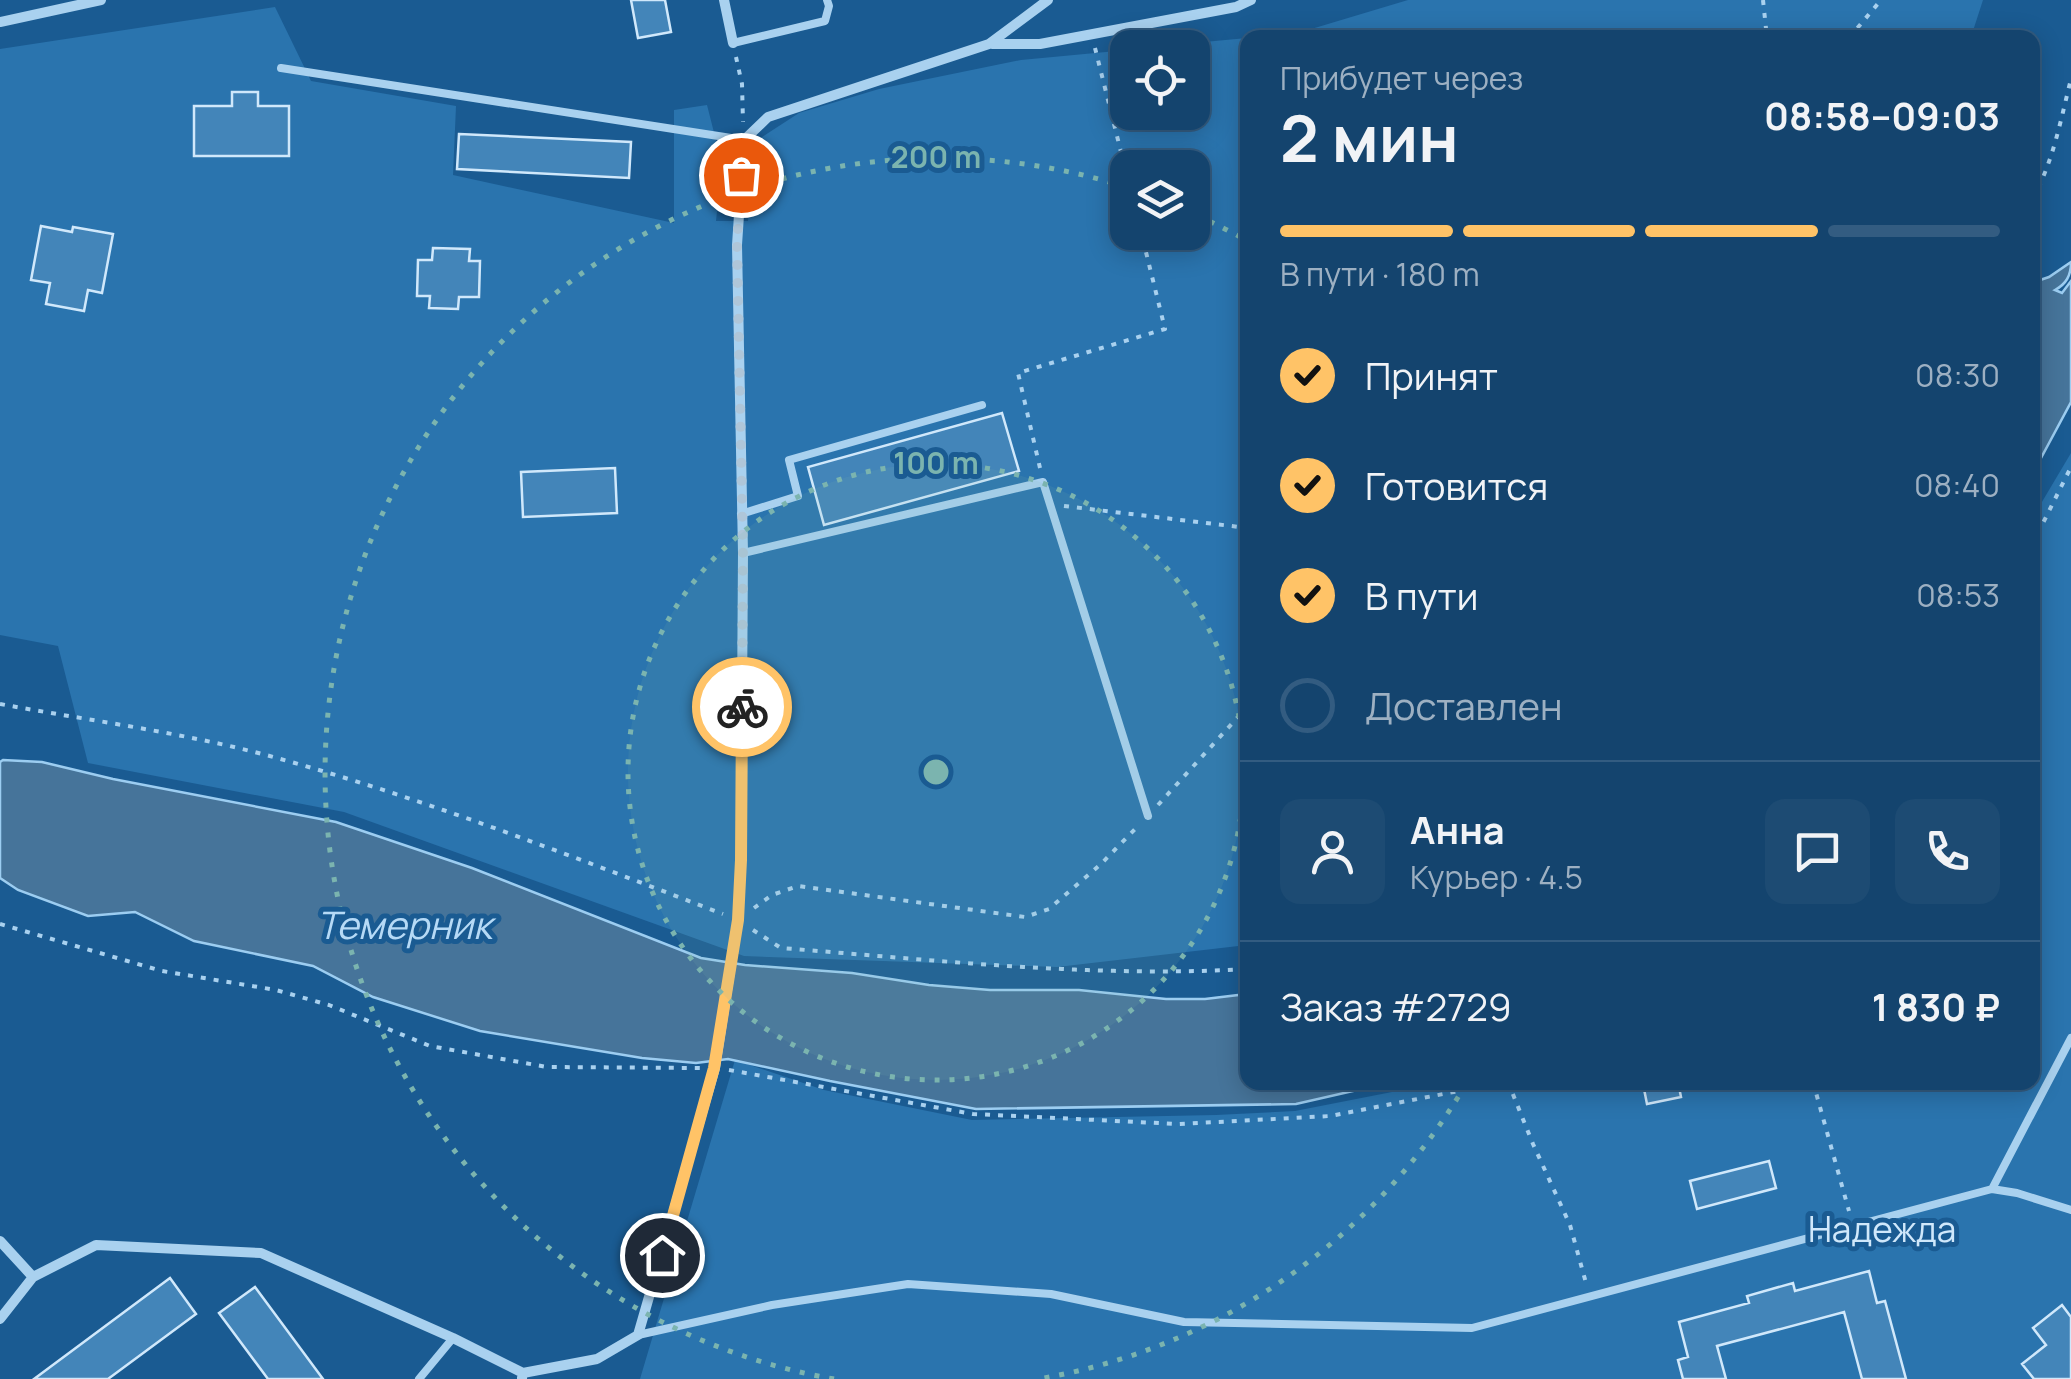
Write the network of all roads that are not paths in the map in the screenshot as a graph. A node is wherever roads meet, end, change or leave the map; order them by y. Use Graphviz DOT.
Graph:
graph roads {
  1 [pos="102,0"];
  2 [pos="724,0"];
  3 [pos="827,0"];
  4 [pos="1048,0"];
  5 [pos="1251,0"];
  6 [pos="0,22"];
  7 [pos="733,43"];
  8 [pos="989,44"];
  9 [pos="281,68"];
  10 [pos="744,140"];
  11 [pos="982,405"];
  12 [pos="741,514"];
  13 [pos="743,553"];
  14 [pos="1148,816"];
  15 [pos="2071,1038"];
  16 [pos="1992,1189"];
  17 [pos="2071,1210"];
  18 [pos="0,1241"];
  19 [pos="33,1277"];
  20 [pos="0,1319"];
  21 [pos="638,1335"];
  22 [pos="454,1338"];
  23 [pos="522,1376"];
  24 [pos="419,1379"];
  1 -- 6 [label="street"];
  2 -- 7 [label="street"];
  3 -- 7 [label="lane"];
  4 -- 8 [label="street"];
  5 -- 8 [label="street"];
  8 -- 10 [label="street"];
  9 -- 10 [label="lane"];
  10 -- 12 [label="street"];
  11 -- 12 [label="lane"];
  12 -- 13 [label="street"];
  13 -- 14 [label="lane"];
  13 -- 21 [label="street"];
  15 -- 16 [label="lane"];
  16 -- 17 [label="lane"];
  16 -- 21 [label="lane"];
  18 -- 19 [label="street"];
  19 -- 20 [label="street"];
  19 -- 22 [label="street"];
  21 -- 23 [label="street"];
  22 -- 23 [label="street"];
  22 -- 24 [label="lane"];
}
